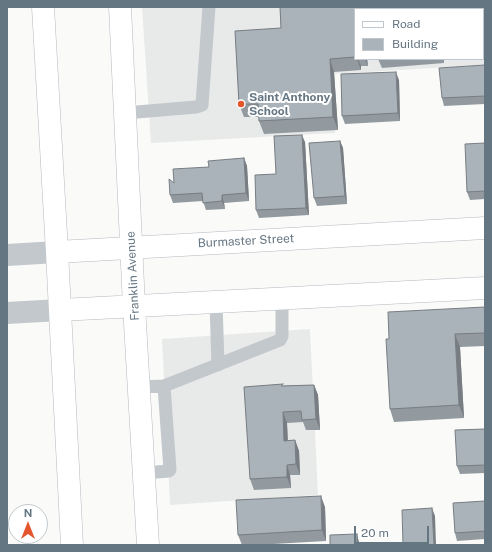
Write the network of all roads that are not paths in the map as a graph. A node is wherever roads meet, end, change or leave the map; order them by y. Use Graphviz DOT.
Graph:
graph roads {
  1 [pos="43,7"];
  2 [pos="120,7"];
  3 [pos="209,7"];
  4 [pos="125,113"];
  5 [pos="485,228"];
  6 [pos="132,247"];
  7 [pos="57,252"];
  8 [pos="7,255"];
  9 [pos="485,288"];
  10 [pos="282,298"];
  11 [pos="216,302"];
  12 [pos="134,306"];
  13 [pos="60,310"];
  14 [pos="7,313"];
  15 [pos="218,365"];
  16 [pos="164,386"];
  17 [pos="139,387"];
  18 [pos="144,473"];
  19 [pos="72,545"];
  20 [pos="148,545"];
  1 -- 7 [label="main road"];
  2 -- 4 [label="main road, Franklin Avenue"];
  3 -- 4 [label="lane"];
  4 -- 6 [label="main road, Franklin Avenue"];
  5 -- 6 [label="main road, Burmaster Street"];
  6 -- 7 [label="main road, Burmaster Street"];
  6 -- 12 [label="main road, Franklin Avenue"];
  7 -- 8 [label="street, Burmaster Street"];
  7 -- 13 [label="main road"];
  9 -- 10 [label="main road"];
  10 -- 11 [label="main road"];
  10 -- 15 [label="lane"];
  11 -- 12 [label="main road"];
  11 -- 15 [label="lane"];
  12 -- 13 [label="main road"];
  12 -- 17 [label="main road, Franklin Avenue"];
  13 -- 14 [label="street"];
  13 -- 19 [label="main road"];
  15 -- 16 [label="lane"];
  16 -- 17 [label="lane"];
  16 -- 18 [label="lane"];
  17 -- 18 [label="main road, Franklin Avenue"];
  18 -- 20 [label="main road, Franklin Avenue"];
}
